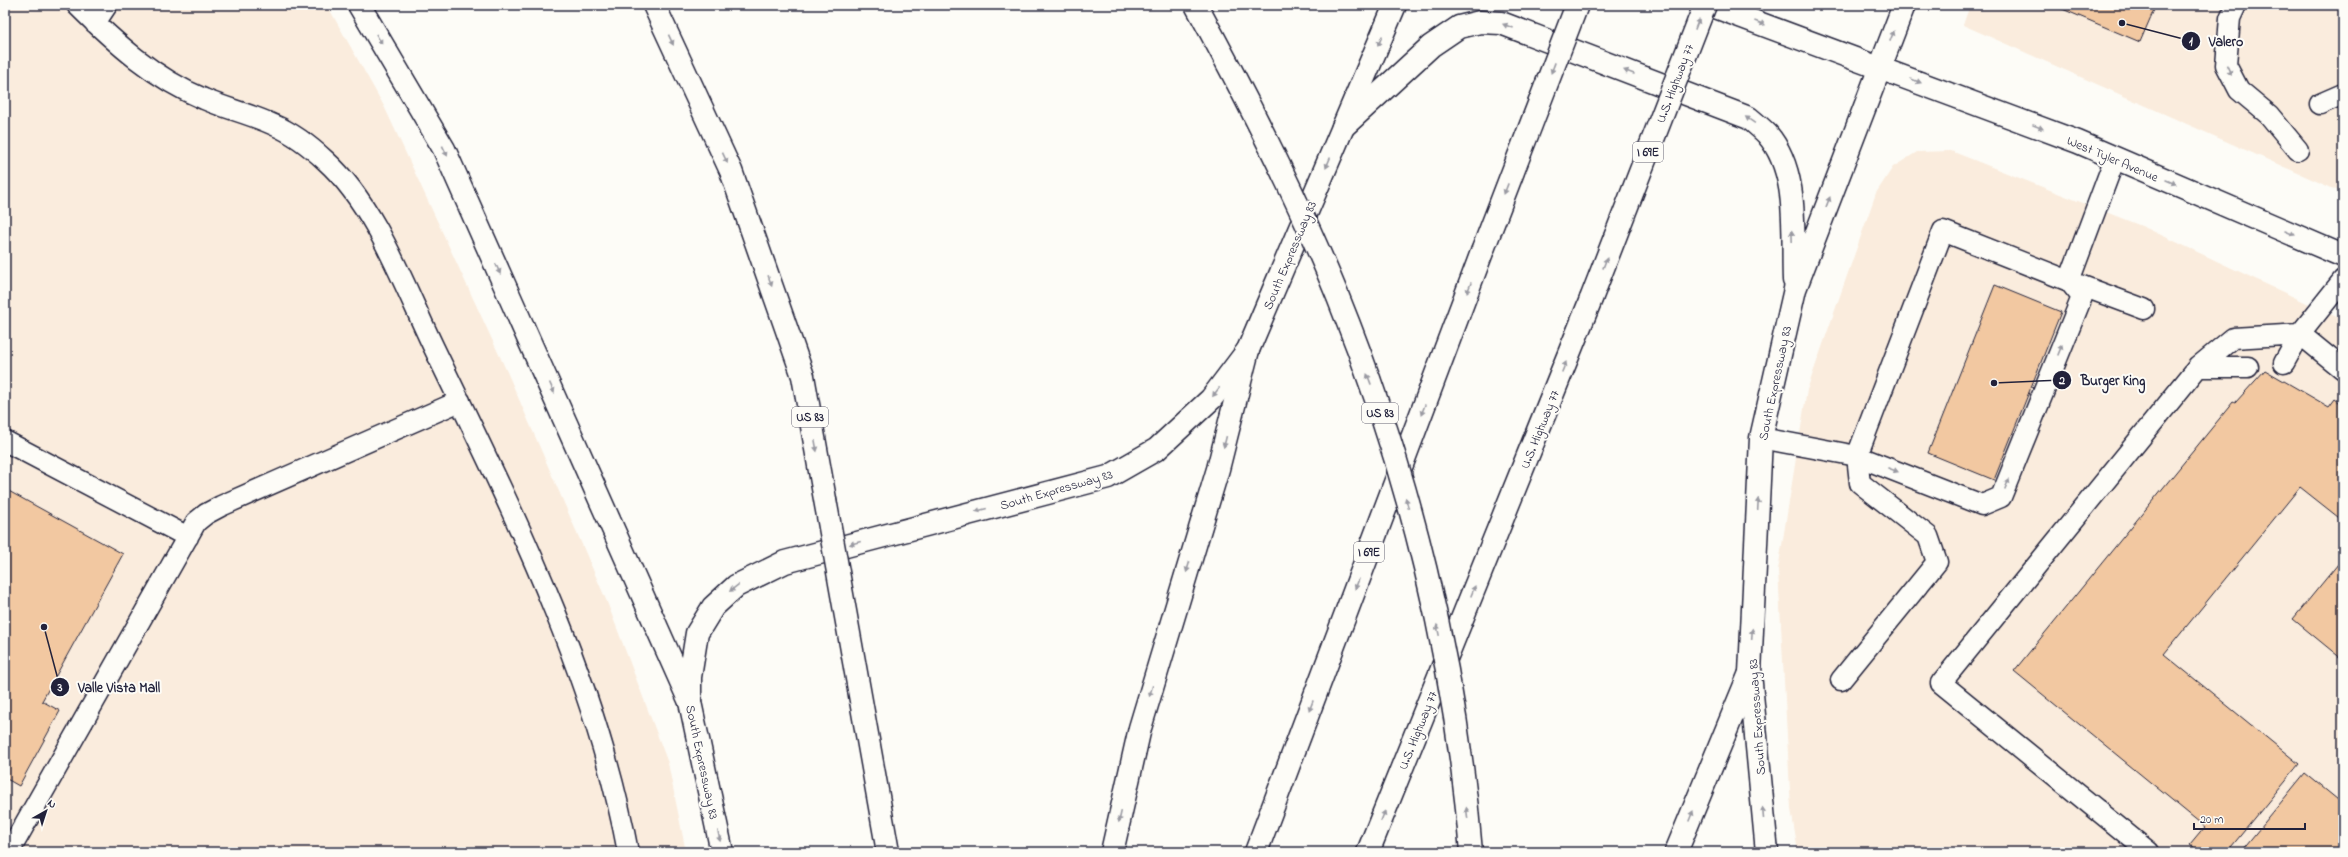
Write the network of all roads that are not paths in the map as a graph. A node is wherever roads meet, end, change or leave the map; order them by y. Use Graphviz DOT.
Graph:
graph roads {
  1 [pos="77,5"];
  2 [pos="107,5"];
  3 [pos="359,5"];
  4 [pos="654,5"];
  5 [pos="1196,5"];
  6 [pos="1396,5"];
  7 [pos="1577,5"];
  8 [pos="1704,5"];
  9 [pos="1710,5"];
  10 [pos="1904,5"];
  11 [pos="2236,5"];
  12 [pos="95,23"];
  13 [pos="1880,67"];
  14 [pos="2343,94"];
  15 [pos="2320,104"];
  16 [pos="1344,127"];
  17 [pos="2298,150"];
  18 [pos="2115,158"];
  19 [pos="2343,256"];
  20 [pos="2343,280"];
  21 [pos="2069,281"];
  22 [pos="1795,289"];
  23 [pos="2144,310"];
  24 [pos="2300,334"];
  25 [pos="1248,350"];
  26 [pos="2284,363"];
  27 [pos="2198,367"];
  28 [pos="2248,367"];
  29 [pos="2343,369"];
  30 [pos="460,401"];
  31 [pos="1760,438"];
  32 [pos="5,440"];
  33 [pos="1857,456"];
  34 [pos="188,537"];
  35 [pos="1750,673"];
  36 [pos="1841,680"];
  37 [pos="690,702"];
  38 [pos="9,852"];
  39 [pos="628,852"];
  40 [pos="722,852"];
  41 [pos="888,852"];
  42 [pos="1112,852"];
  43 [pos="1256,852"];
  44 [pos="1368,852"];
  45 [pos="1471,852"];
  46 [pos="1676,852"];
  47 [pos="1767,852"];
  48 [pos="2149,852"];
  1 -- 12 [label="lane"];
  2 -- 12 [label="lane"];
  3 -- 37 [label="main road, one-way"];
  4 -- 41 [label="main road, US 83, one-way, bridge"];
  45 -- 5 [label="main road, US 83, one-way, bridge"];
  6 -- 16 [label="main road, South Expressway 83, one-way"];
  7 -- 43 [label="main road, I 69E, one-way, bridge"];
  44 -- 8 [label="main road, U.S. Highway 77 / I 69E, one-way, bridge"];
  9 -- 13 [label="main road, West Tyler Avenue, one-way"];
  13 -- 10 [label="main road, South Expressway 83, one-way"];
  11 -- 17 [label="lane, one-way"];
  12 -- 30 [label="lane"];
  13 -- 18 [label="main road, West Tyler Avenue, one-way"];
  22 -- 13 [label="main road, South Expressway 83, one-way"];
  14 -- 15 [label="lane"];
  22 -- 16 [label="main road, one-way"];
  16 -- 25 [label="main road, South Expressway 83, one-way"];
  18 -- 19 [label="main road, West Tyler Avenue, one-way"];
  18 -- 21 [label="lane"];
  20 -- 24 [label="lane"];
  21 -- 23 [label="lane"];
  21 -- 33 [label="lane"];
  33 -- 21 [label="lane, one-way"];
  22 -- 31 [label="main road, South Expressway 83"];
  24 -- 26 [label="lane"];
  24 -- 27 [label="lane"];
  24 -- 29 [label="lane"];
  25 -- 37 [label="main road, South Expressway 83, one-way"];
  25 -- 42 [label="main road, one-way"];
  27 -- 28 [label="lane"];
  27 -- 48 [label="lane"];
  30 -- 34 [label="lane"];
  30 -- 39 [label="lane"];
  31 -- 33 [label="lane"];
  35 -- 31 [label="main road, South Expressway 83, one-way"];
  32 -- 34 [label="lane"];
  33 -- 36 [label="lane"];
  34 -- 38 [label="lane"];
  46 -- 35 [label="main road, one-way"];
  47 -- 35 [label="main road, South Expressway 83, one-way"];
  37 -- 40 [label="main road, South Expressway 83, one-way"];
}
